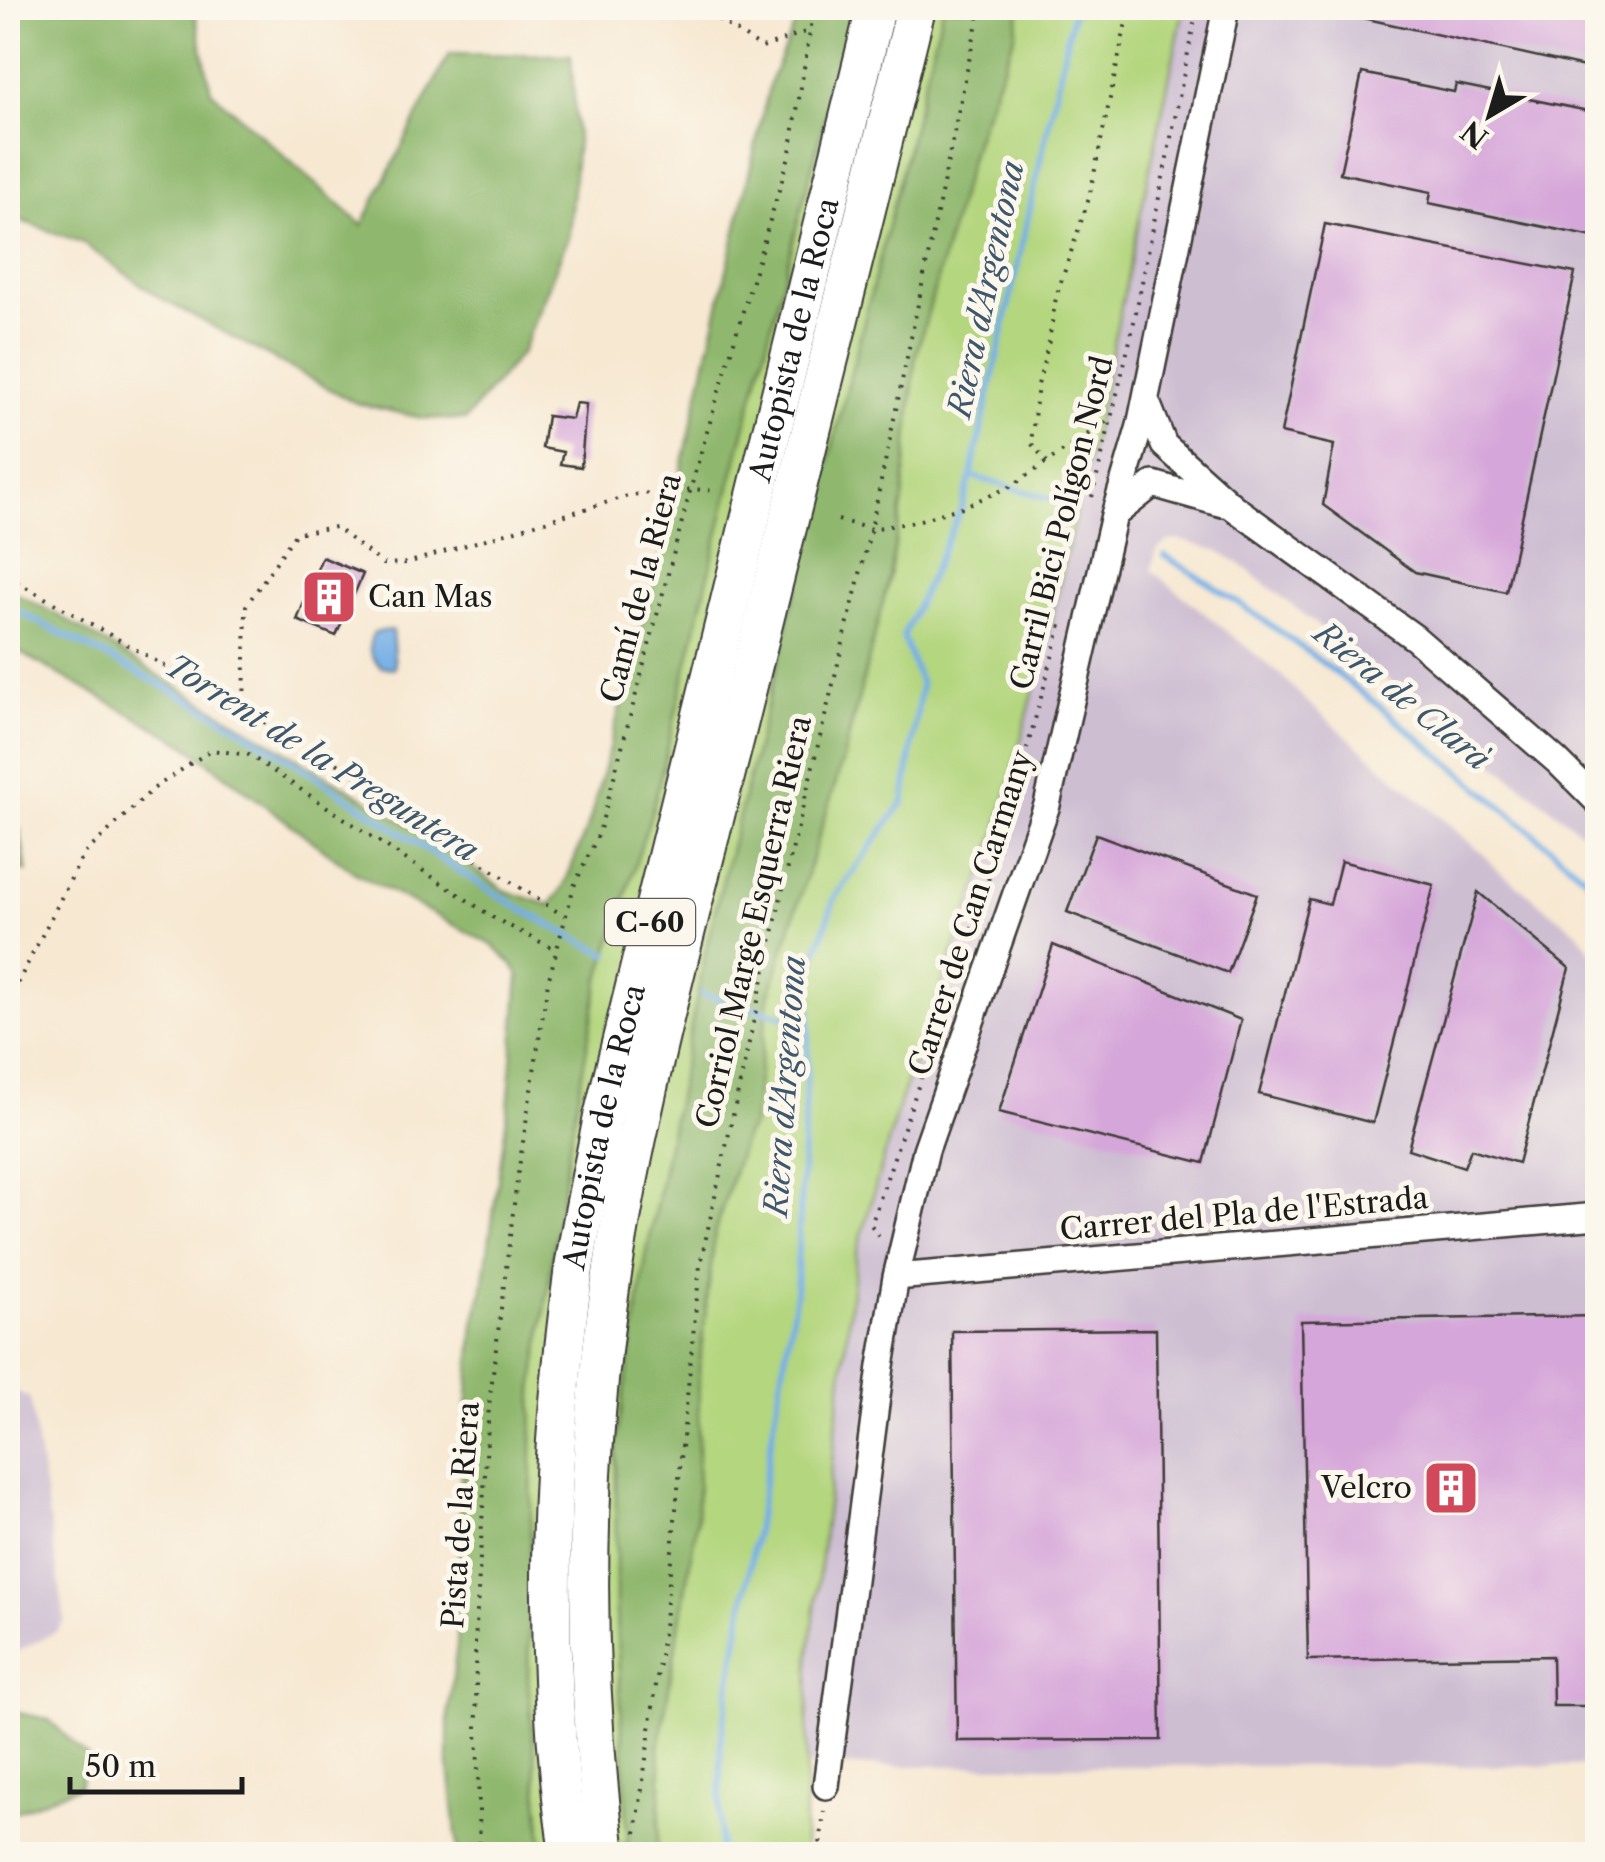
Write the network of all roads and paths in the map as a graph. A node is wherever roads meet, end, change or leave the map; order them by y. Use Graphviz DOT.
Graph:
graph roads {
  1 [pos="701,8"];
  2 [pos="814,8"];
  3 [pos="876,8"];
  4 [pos="916,8"];
  5 [pos="980,8"];
  6 [pos="1129,8"];
  7 [pos="1197,8"];
  8 [pos="1226,8"];
  9 [pos="808,31"];
  10 [pos="1144,395"];
  11 [pos="1047,462"];
  12 [pos="691,489"];
  13 [pos="718,490"];
  14 [pos="1233,507"];
  15 [pos="1101,513"];
  16 [pos="838,520"];
  17 [pos="871,529"];
  18 [pos="8,577"];
  19 [pos="1066,605"];
  20 [pos="244,712"];
  21 [pos="1598,802"];
  22 [pos="564,916"];
  23 [pos="556,950"];
  24 [pos="8,1002"];
  25 [pos="517,1180"];
  26 [pos="1598,1216"];
  27 [pos="885,1244"];
  28 [pos="896,1277"];
  29 [pos="826,1786"];
  30 [pos="603,1850"];
  31 [pos="480,1854"];
  32 [pos="818,1854"];
  1 -- 9 [label="path"];
  2 -- 9 [label="path, Camí de la Riera"];
  3 -- 30 [label="highway, Autopista de la Roca / C-60"];
  4 -- 30 [label="highway, Autopista de la Roca / C-60"];
  5 -- 17 [label="path, Corriol Marge Esquerra Riera"];
  6 -- 11 [label="path"];
  7 -- 15 [label="path, Carril Bici Polígon Nord"];
  8 -- 10 [label="street, Carrer de Can Carmany"];
  9 -- 12 [label="path, Camí de la Riera"];
  10 -- 11 [label="path"];
  10 -- 14 [label="street"];
  10 -- 15 [label="street, Carrer de Can Carmany"];
  11 -- 17 [label="path"];
  12 -- 13 [label="path"];
  12 -- 20 [label="path"];
  12 -- 22 [label="path, Camí de la Riera"];
  14 -- 15 [label="street"];
  14 -- 21 [label="street"];
  15 -- 28 [label="street, Carrer de Can Carmany"];
  16 -- 17 [label="path"];
  17 -- 30 [label="path, Corriol Marge Esquerra Riera"];
  18 -- 20 [label="path"];
  19 -- 27 [label="path, Carril Bici Polígon Nord"];
  20 -- 22 [label="path"];
  22 -- 23 [label="path, Camí de la Riera"];
  23 -- 24 [label="path"];
  23 -- 25 [label="path, Camí de la Riera"];
  25 -- 31 [label="path, Pista de la Riera"];
  26 -- 28 [label="street, Carrer del Pla de l'Estrada"];
  28 -- 29 [label="street, Carrer de Can Carmany"];
  29 -- 32 [label="path"];
}
